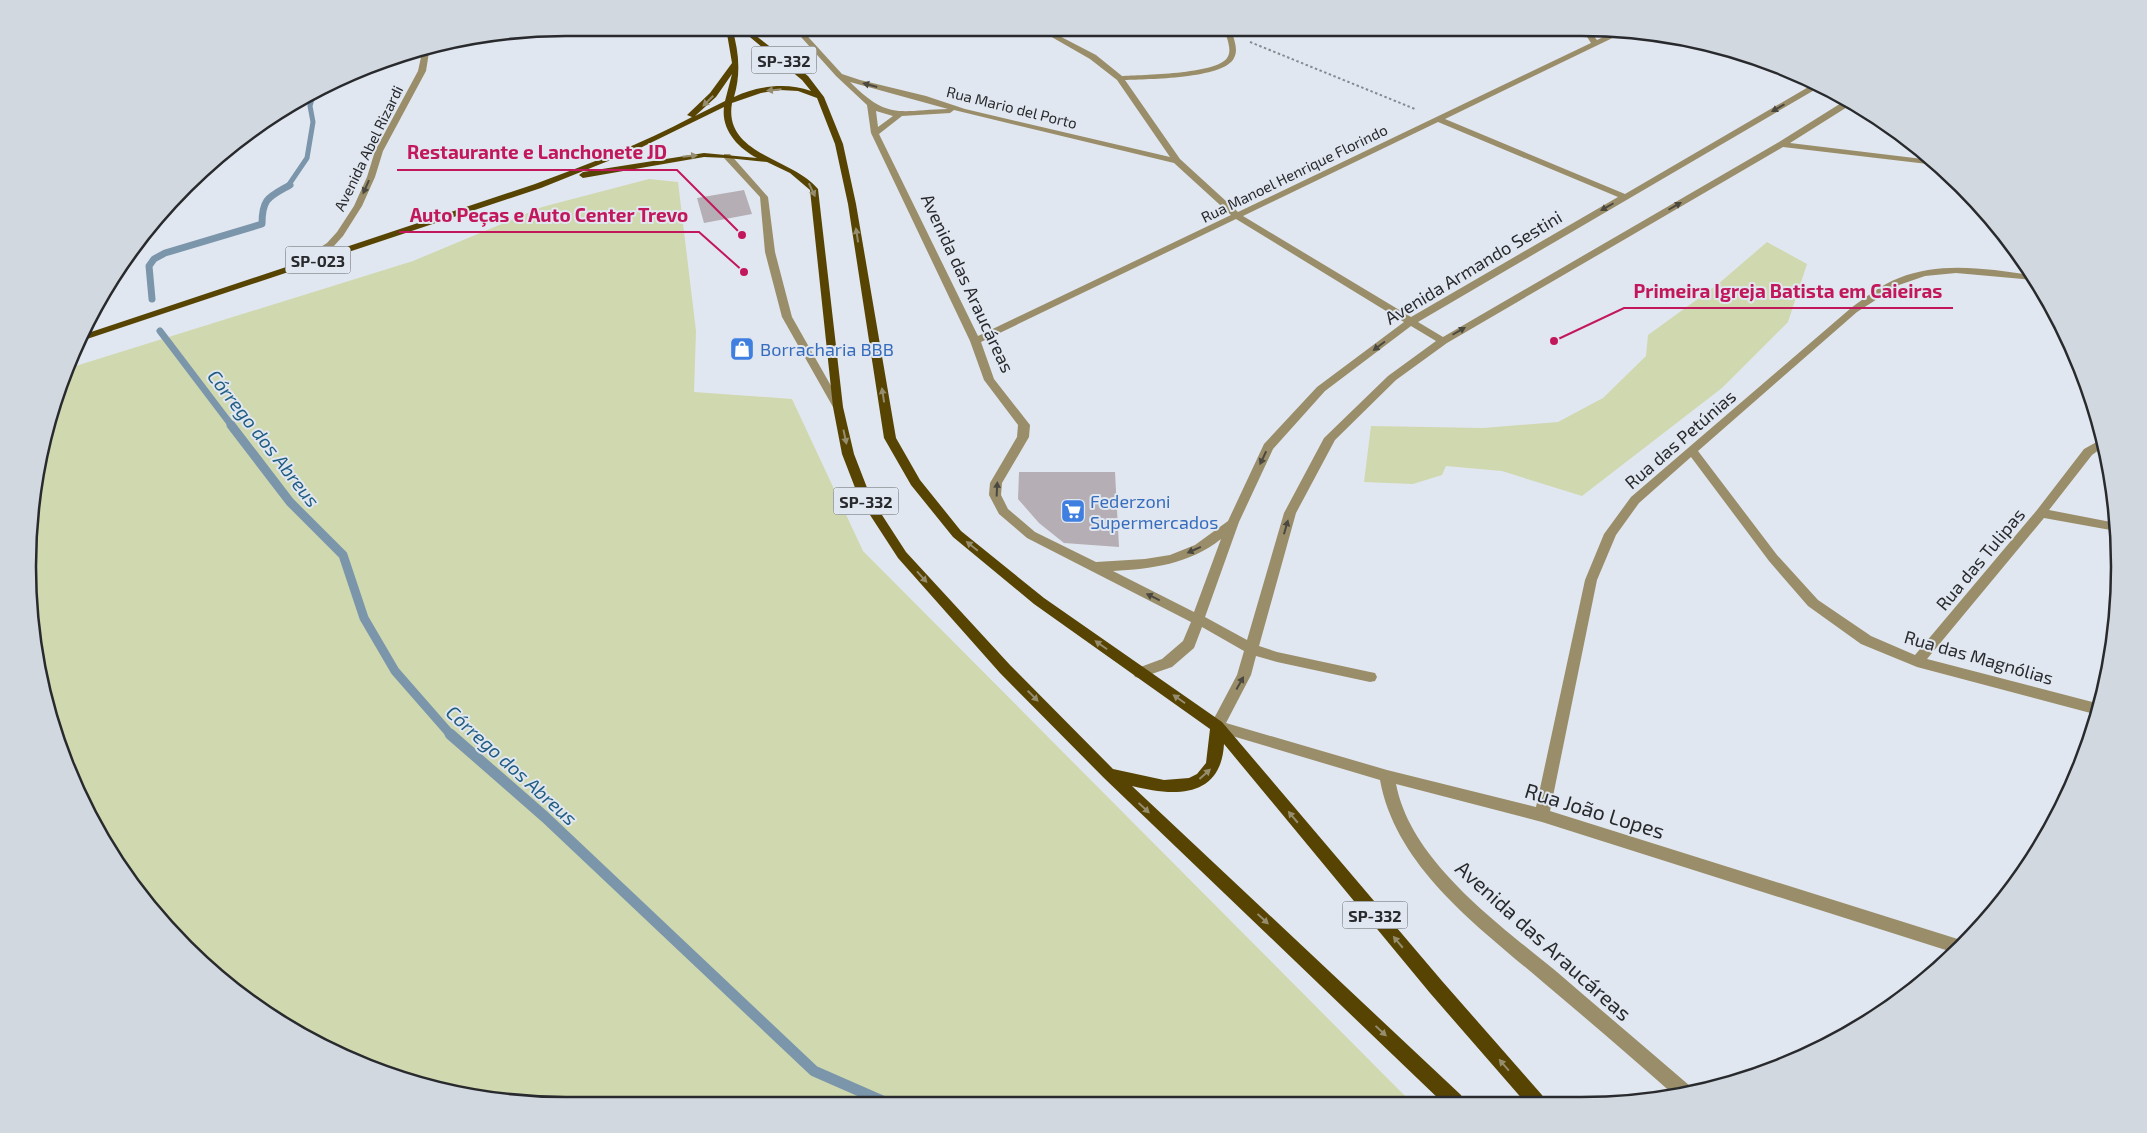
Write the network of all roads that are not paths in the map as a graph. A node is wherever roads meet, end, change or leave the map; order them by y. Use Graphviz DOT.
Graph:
graph roads {
  1 [pos="731,36"];
  2 [pos="752,36"];
  3 [pos="804,36"];
  4 [pos="1053,36"];
  5 [pos="1229,36"];
  6 [pos="1590,36"];
  7 [pos="1610,37"];
  8 [pos="1595,44"];
  9 [pos="425,55"];
  10 [pos="736,62"];
  11 [pos="842,76"];
  12 [pos="1120,78"];
  13 [pos="1811,89"];
  14 [pos="899,92"];
  15 [pos="820,97"];
  16 [pos="923,98"];
  17 [pos="727,102"];
  18 [pos="878,102"];
  19 [pos="1843,106"];
  20 [pos="963,111"];
  21 [pos="903,113"];
  22 [pos="1438,119"];
  23 [pos="875,133"];
  24 [pos="650,141"];
  25 [pos="1782,144"];
  26 [pos="727,156"];
  27 [pos="1177,161"];
  28 [pos="774,162"];
  29 [pos="1922,162"];
  30 [pos="556,181"];
  31 [pos="1625,197"];
  32 [pos="1236,215"];
  33 [pos="294,268"];
  34 [pos="2024,277"];
  35 [pos="1410,322"];
  36 [pos="89,336"];
  37 [pos="976,341"];
  38 [pos="1442,341"];
  39 [pos="838,407"];
  40 [pos="2097,446"];
  41 [pos="1693,452"];
  42 [pos="2041,513"];
  43 [pos="1233,522"];
  44 [pos="2109,526"];
  45 [pos="1093,568"];
  46 [pos="1197,619"];
  47 [pos="1252,649"];
  48 [pos="1917,662"];
  49 [pos="1140,673"];
  50 [pos="1370,677"];
  51 [pos="2092,708"];
  52 [pos="1217,726"];
  53 [pos="1109,774"];
  54 [pos="1387,776"];
  55 [pos="1542,815"];
  56 [pos="1952,944"];
  57 [pos="1679,1088"];
  58 [pos="1450,1097"];
  59 [pos="1532,1097"];
  1 -- 10 [label="main road, SP-332"];
  2 -- 15 [label="main road, SP-332"];
  3 -- 11 [label="street"];
  4 -- 12 [label="street"];
  5 -- 12 [label="street"];
  6 -- 8 [label="street"];
  7 -- 8 [label="street, Rua Manoel Henrique Florindo"];
  8 -- 22 [label="street, Rua Manoel Henrique Florindo"];
  9 -- 33 [label="street, Avenida Abel Rizardi, one-way"];
  10 -- 17 [label="main road, SP-332"];
  10 -- 24 [label="main road, one-way"];
  14 -- 11 [label="street, Rua Mario del Porto, one-way"];
  11 -- 18 [label="street"];
  12 -- 27 [label="street"];
  13 -- 31 [label="street, Avenida Armando Sestini, one-way"];
  14 -- 16 [label="street, Rua Mario del Porto"];
  14 -- 18 [label="street"];
  15 -- 17 [label="main road, SP-332, one-way"];
  49 -- 15 [label="main road, SP-332, one-way"];
  16 -- 20 [label="street, Rua Mario del Porto"];
  16 -- 21 [label="street"];
  17 -- 24 [label="main road, SP-023"];
  17 -- 28 [label="main road, SP-332"];
  18 -- 21 [label="street"];
  18 -- 23 [label="street, Avenida das Araucáreas"];
  19 -- 25 [label="street"];
  20 -- 21 [label="street"];
  20 -- 27 [label="street, Rua Mario del Porto"];
  21 -- 23 [label="street"];
  22 -- 31 [label="street"];
  22 -- 32 [label="street, Rua Manoel Henrique Florindo"];
  23 -- 37 [label="street, Avenida das Araucáreas"];
  24 -- 30 [label="main road, SP-023"];
  25 -- 29 [label="street"];
  38 -- 25 [label="street, one-way"];
  26 -- 28 [label="main road, SP-023"];
  30 -- 26 [label="main road, SP-023, one-way"];
  26 -- 39 [label="street"];
  27 -- 32 [label="street"];
  28 -- 39 [label="main road, SP-332, one-way"];
  30 -- 33 [label="main road, SP-023"];
  31 -- 35 [label="street, Avenida Armando Sestini, one-way"];
  32 -- 35 [label="street"];
  32 -- 37 [label="street, Rua Manoel Henrique Florindo"];
  33 -- 36 [label="main road, SP-023"];
  34 -- 41 [label="street, Rua das Petúnias"];
  35 -- 38 [label="street"];
  35 -- 43 [label="street, Avenida Armando Sestini, one-way"];
  45 -- 37 [label="street, Avenida das Araucáreas, one-way"];
  47 -- 38 [label="street, one-way"];
  39 -- 53 [label="main road, SP-332, one-way"];
  40 -- 42 [label="street"];
  41 -- 48 [label="street, Rua das Magnólias"];
  41 -- 55 [label="street, Rua das Petúnias"];
  42 -- 44 [label="street, Rua das Tulipas"];
  42 -- 48 [label="street, Rua das Tulipas"];
  43 -- 45 [label="street, one-way"];
  43 -- 46 [label="street, Avenida Armando Sestini"];
  46 -- 45 [label="street, Avenida das Araucáreas, one-way"];
  46 -- 47 [label="street, Avenida das Araucáreas"];
  46 -- 49 [label="street, Avenida Armando Sestini"];
  47 -- 50 [label="street, Avenida das Araucáreas"];
  52 -- 47 [label="street, one-way"];
  48 -- 51 [label="street, Rua das Magnólias"];
  52 -- 49 [label="main road, SP-332, one-way"];
  53 -- 52 [label="main road, one-way"];
  52 -- 54 [label="street, Rua João Lopes"];
  59 -- 52 [label="main road, SP-332, one-way"];
  53 -- 58 [label="main road, SP-332, one-way"];
  54 -- 55 [label="street, Rua João Lopes"];
  54 -- 57 [label="street, Avenida das Araucáreas"];
  55 -- 56 [label="street, Rua João Lopes"];
}
